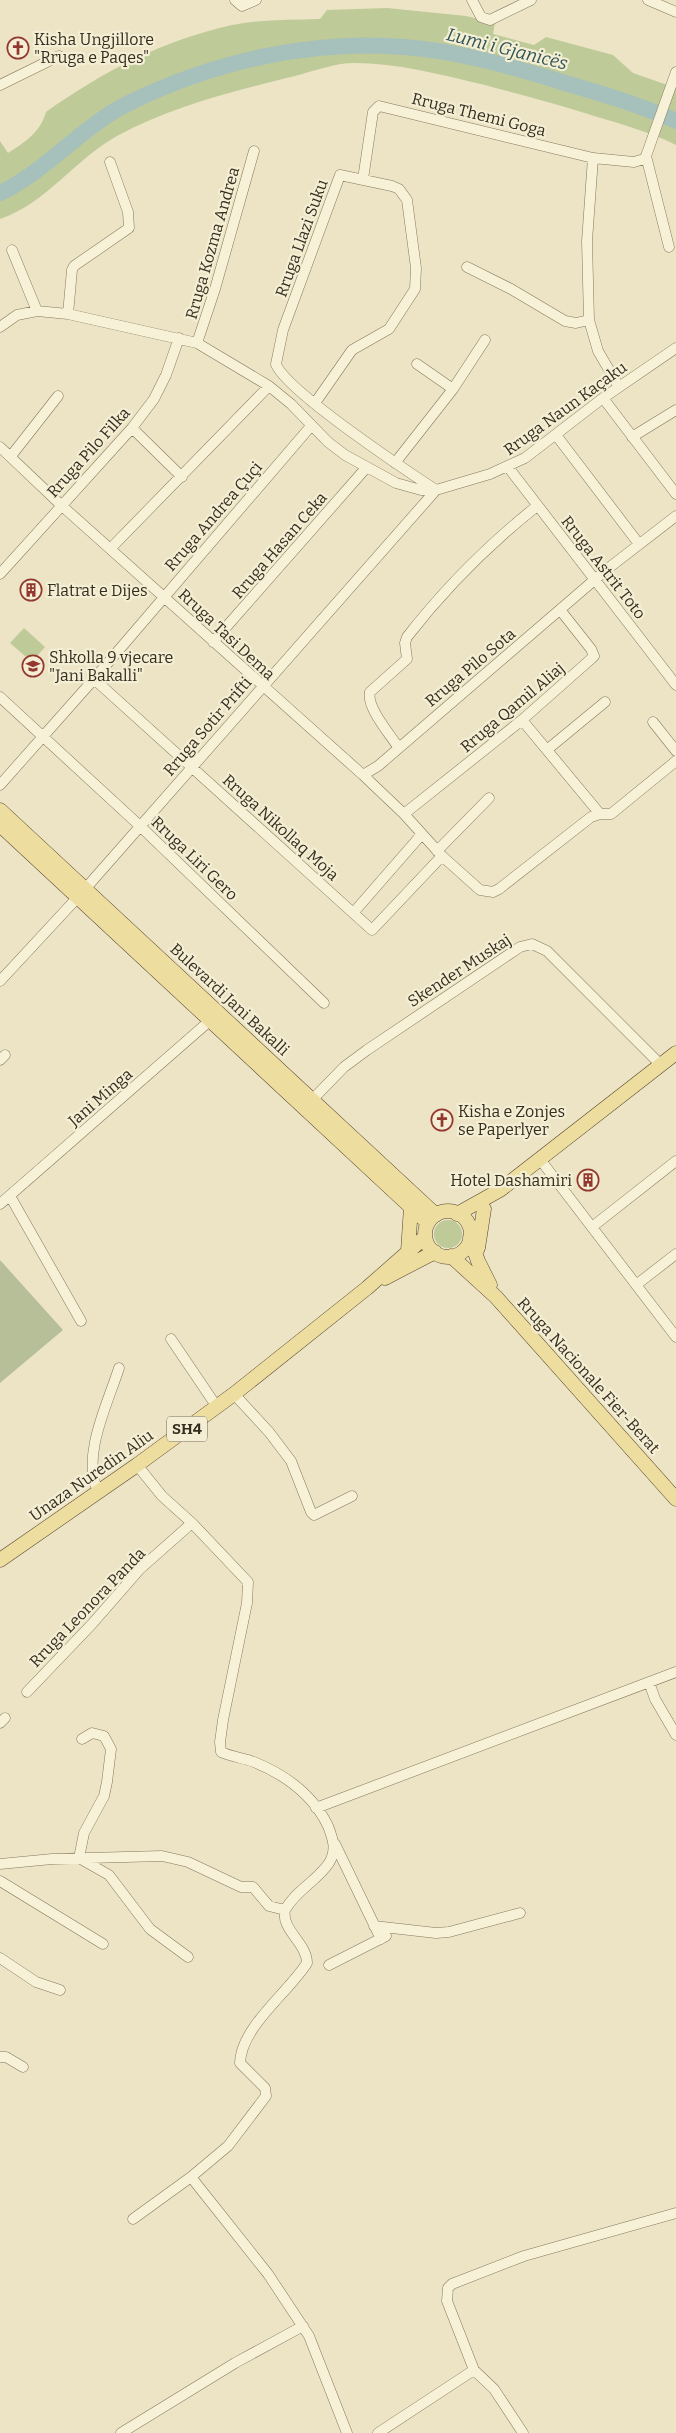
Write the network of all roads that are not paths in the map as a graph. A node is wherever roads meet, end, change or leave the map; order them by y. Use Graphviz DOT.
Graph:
graph roads {
  1 [pos="235,0"];
  2 [pos="256,0"];
  3 [pos="472,0"];
  4 [pos="531,0"];
  5 [pos="648,0"];
  6 [pos="676,12"];
  7 [pos="59,56"];
  8 [pos="675,76"];
  9 [pos="0,85"];
  10 [pos="254,151"];
  11 [pos="648,151"];
  12 [pos="593,158"];
  13 [pos="110,162"];
  14 [pos="363,179"];
  15 [pos="669,247"];
  16 [pos="12,250"];
  17 [pos="467,267"];
  18 [pos="37,311"];
  19 [pos="68,314"];
  20 [pos="590,320"];
  21 [pos="0,327"];
  22 [pos="179,338"];
  23 [pos="485,340"];
  24 [pos="197,343"];
  25 [pos="676,348"];
  26 [pos="416,364"];
  27 [pos="270,386"];
  28 [pos="618,387"];
  29 [pos="453,389"];
  30 [pos="58,396"];
  31 [pos="603,398"];
  32 [pos="315,403"];
  33 [pos="676,410"];
  34 [pos="311,426"];
  35 [pos="132,428"];
  36 [pos="556,435"];
  37 [pos="632,437"];
  38 [pos="0,447"];
  39 [pos="11,456"];
  40 [pos="395,463"];
  41 [pos="508,467"];
  42 [pos="366,468"];
  43 [pos="182,477"];
  44 [pos="436,490"];
  45 [pos="676,494"];
  46 [pos="61,505"];
  47 [pos="537,506"];
  48 [pos="676,516"];
  49 [pos="640,544"];
  50 [pos="111,548"];
  51 [pos="0,574"];
  52 [pos="595,580"];
  53 [pos="164,596"];
  54 [pos="561,611"];
  55 [pos="214,642"];
  56 [pos="94,679"];
  57 [pos="676,685"];
  58 [pos="262,686"];
  59 [pos="0,697"];
  60 [pos="605,702"];
  61 [pos="522,720"];
  62 [pos="653,722"];
  63 [pos="44,736"];
  64 [pos="398,747"];
  65 [pos="548,749"];
  66 [pos="676,751"];
  67 [pos="676,761"];
  68 [pos="192,766"];
  69 [pos="363,775"];
  70 [pos="0,784"];
  71 [pos="489,798"];
  72 [pos="0,810"];
  73 [pos="404,814"];
  74 [pos="600,814"];
  75 [pos="0,825"];
  76 [pos="140,826"];
  77 [pos="422,834"];
  78 [pos="440,853"];
  79 [pos="81,893"];
  80 [pos="354,912"];
  81 [pos="0,981"];
  82 [pos="324,1003"];
  83 [pos="215,1016"];
  84 [pos="676,1054"];
  85 [pos="660,1065"];
  86 [pos="312,1100"];
  87 [pos="539,1158"];
  88 [pos="676,1161"];
  89 [pos="500,1190"];
  90 [pos="10,1196"];
  91 [pos="0,1204"];
  92 [pos="411,1207"];
  93 [pos="484,1209"];
  94 [pos="457,1214"];
  95 [pos="430,1225"];
  96 [pos="592,1227"];
  97 [pos="470,1234"];
  98 [pos="408,1250"];
  99 [pos="435,1252"];
  100 [pos="676,1254"];
  101 [pos="451,1256"];
  102 [pos="478,1261"];
  103 [pos="636,1285"];
  104 [pos="367,1288"];
  105 [pos="496,1297"];
  106 [pos="81,1321"];
  107 [pos="676,1337"];
  108 [pos="170,1339"];
  109 [pos="119,1368"];
  110 [pos="234,1394"];
  111 [pos="217,1407"];
  112 [pos="137,1465"];
  113 [pos="98,1491"];
  114 [pos="352,1496"];
  115 [pos="676,1499"];
  116 [pos="192,1523"];
  117 [pos="0,1560"];
  118 [pos="676,1672"];
  119 [pos="649,1682"];
  120 [pos="27,1692"];
  121 [pos="676,1735"];
  122 [pos="82,1739"];
  123 [pos="316,1808"];
  124 [pos="334,1843"];
  125 [pos="79,1858"];
  126 [pos="0,1864"];
  127 [pos="0,1881"];
  128 [pos="284,1910"];
  129 [pos="520,1913"];
  130 [pos="374,1926"];
  131 [pos="401,1928"];
  132 [pos="380,1939"];
  133 [pos="103,1944"];
  134 [pos="188,1957"];
  135 [pos="0,1958"];
  136 [pos="329,1965"];
  137 [pos="60,1990"];
  138 [pos="0,2057"];
  139 [pos="23,2067"];
  140 [pos="191,2177"];
  141 [pos="676,2213"];
  142 [pos="133,2219"];
  143 [pos="303,2326"];
  144 [pos="474,2370"];
  145 [pos="121,2433"];
  146 [pos="347,2433"];
  147 [pos="378,2433"];
  148 [pos="523,2433"];
  1 -- 2 [label="street"];
  3 -- 4 [label="street"];
  5 -- 6 [label="street"];
  7 -- 9 [label="street"];
  8 -- 11 [label="street"];
  10 -- 24 [label="street, Rruga Kozma Andrea"];
  11 -- 12 [label="street, Rruga Themi Goga"];
  11 -- 15 [label="street"];
  12 -- 14 [label="street, Rruga Themi Goga"];
  12 -- 20 [label="street"];
  13 -- 19 [label="street"];
  14 -- 32 [label="street, Rruga Llazi Suku"];
  14 -- 32 [label="street, Rruga Llazi Suku"];
  16 -- 18 [label="street"];
  17 -- 20 [label="street"];
  18 -- 19 [label="street, Rruga Naun Kaçaku"];
  18 -- 21 [label="street, Rruga Naun Kaçaku"];
  19 -- 22 [label="street, Rruga Naun Kaçaku"];
  20 -- 28 [label="street"];
  22 -- 24 [label="street, Rruga Naun Kaçaku"];
  22 -- 35 [label="street, Rruga Pilo Filka"];
  23 -- 29 [label="street"];
  24 -- 27 [label="street, Rruga Naun Kaçaku"];
  25 -- 28 [label="street, Rruga Naun Kaçaku"];
  26 -- 29 [label="street"];
  27 -- 34 [label="street, Rruga Naun Kaçaku"];
  27 -- 43 [label="street"];
  28 -- 31 [label="street, Rruga Naun Kaçaku"];
  29 -- 40 [label="street"];
  30 -- 39 [label="street"];
  31 -- 36 [label="street, Rruga Naun Kaçaku"];
  31 -- 37 [label="street"];
  32 -- 40 [label="street, Rruga Llazi Suku"];
  33 -- 37 [label="street"];
  34 -- 42 [label="street, Rruga Naun Kaçaku"];
  34 -- 53 [label="street, Rruga Andrea Çuçi"];
  35 -- 43 [label="street"];
  35 -- 46 [label="street, Rruga Pilo Filka"];
  36 -- 41 [label="street, Rruga Naun Kaçaku"];
  36 -- 49 [label="street"];
  37 -- 45 [label="street"];
  38 -- 39 [label="street, Rruga Tasi Dema"];
  39 -- 46 [label="street, Rruga Tasi Dema"];
  40 -- 44 [label="street, Rruga Llazi Suku"];
  41 -- 44 [label="street, Rruga Naun Kaçaku"];
  41 -- 47 [label="street, Rruga Astrit Toto"];
  42 -- 44 [label="street, Rruga Naun Kaçaku"];
  42 -- 55 [label="street, Rruga Hasan Ceka"];
  43 -- 50 [label="street"];
  44 -- 58 [label="street, Rruga Sotir Prifti"];
  46 -- 50 [label="street, Rruga Tasi Dema"];
  46 -- 51 [label="street, Rruga Pilo Filka"];
  47 -- 52 [label="street, Rruga Astrit Toto"];
  47 -- 64 [label="street"];
  48 -- 49 [label="street, Rruga Pilo Sota"];
  49 -- 52 [label="street, Rruga Pilo Sota"];
  50 -- 53 [label="street, Rruga Tasi Dema"];
  52 -- 54 [label="street, Rruga Pilo Sota"];
  52 -- 57 [label="street, Rruga Astrit Toto"];
  53 -- 55 [label="street, Rruga Tasi Dema"];
  53 -- 56 [label="street, Rruga Andrea Çuçi"];
  54 -- 61 [label="street, Rruga Qamil Aliaj"];
  54 -- 64 [label="street, Rruga Pilo Sota"];
  55 -- 58 [label="street, Rruga Tasi Dema"];
  56 -- 63 [label="street, Rruga Andrea Çuçi"];
  56 -- 68 [label="street, Rruga Nikollaq Moja"];
  58 -- 68 [label="street, Rruga Sotir Prifti"];
  58 -- 69 [label="street, Rruga Tasi Dema"];
  59 -- 63 [label="street, Rruga Liri Gero"];
  60 -- 65 [label="street"];
  61 -- 65 [label="street"];
  61 -- 73 [label="street, Rruga Qamil Aliaj"];
  62 -- 66 [label="street"];
  63 -- 70 [label="street, Rruga Andrea Çuçi"];
  63 -- 76 [label="street, Rruga Liri Gero"];
  64 -- 69 [label="street, Rruga Pilo Sota"];
  65 -- 74 [label="street"];
  67 -- 74 [label="street, Rruga Tasi Dema"];
  68 -- 76 [label="street, Rruga Sotir Prifti"];
  68 -- 80 [label="street, Rruga Nikollaq Moja"];
  69 -- 73 [label="street, Rruga Tasi Dema"];
  71 -- 78 [label="street"];
  72 -- 79 [label="main road, Bulevardi Jani Bakalli"];
  73 -- 77 [label="street, Rruga Tasi Dema"];
  74 -- 78 [label="street, Rruga Tasi Dema"];
  75 -- 79 [label="main road, Bulevardi Jani Bakalli"];
  76 -- 79 [label="street, Rruga Sotir Prifti"];
  76 -- 82 [label="street, Rruga Liri Gero"];
  77 -- 78 [label="street, Rruga Tasi Dema"];
  77 -- 80 [label="street"];
  78 -- 80 [label="street, Rruga Nikollaq Moja"];
  79 -- 81 [label="street, Rruga Sotir Prifti"];
  79 -- 83 [label="main road, Bulevardi Jani Bakalli"];
  83 -- 86 [label="main road, Bulevardi Jani Bakalli"];
  83 -- 90 [label="street, Jani Minga"];
  83 -- 92 [label="main road, Bulevardi Jani Bakalli"];
  84 -- 85 [label="main road"];
  85 -- 86 [label="street, Skender Muskaj"];
  85 -- 87 [label="main road"];
  86 -- 95 [label="main road, Bulevardi Jani Bakalli"];
  87 -- 89 [label="main road"];
  87 -- 96 [label="street"];
  88 -- 96 [label="street"];
  89 -- 93 [label="main road"];
  89 -- 94 [label="main road"];
  90 -- 91 [label="street, Jani Minga"];
  90 -- 106 [label="street"];
  92 -- 95 [label="main road, Bulevardi Jani Bakalli"];
  92 -- 98 [label="main road"];
  93 -- 97 [label="main road"];
  93 -- 102 [label="main road"];
  94 -- 95 [label="main road"];
  94 -- 97 [label="main road"];
  95 -- 98 [label="main road, Unaza Nuredin Aliu / SH4"];
  95 -- 99 [label="main road"];
  96 -- 103 [label="street"];
  97 -- 101 [label="main road"];
  97 -- 102 [label="main road, Rruga Nacionale Fier-Berat"];
  98 -- 104 [label="main road, Unaza Nuredin Aliu / SH4"];
  99 -- 101 [label="main road"];
  99 -- 104 [label="main road, Unaza Nuredin Aliu / SH4"];
  100 -- 103 [label="street"];
  101 -- 105 [label="main road, Rruga Nacionale Fier-Berat"];
  102 -- 105 [label="main road, Rruga Nacionale Fier-Berat"];
  103 -- 107 [label="street"];
  104 -- 110 [label="main road, Unaza Nuredin Aliu / SH4"];
  105 -- 115 [label="main road, Rruga Nacionale Fier-Berat"];
  108 -- 111 [label="street"];
  109 -- 113 [label="street"];
  110 -- 111 [label="main road, Unaza Nuredin Aliu / SH4"];
  110 -- 114 [label="street"];
  111 -- 112 [label="main road, Unaza Nuredin Aliu / SH4"];
  112 -- 113 [label="main road, Unaza Nuredin Aliu / SH4"];
  112 -- 116 [label="street"];
  113 -- 117 [label="main road, Unaza Nuredin Aliu / SH4"];
  116 -- 120 [label="street, Rruga Leonora Panda"];
  116 -- 123 [label="street"];
  118 -- 119 [label="street"];
  119 -- 121 [label="street"];
  119 -- 123 [label="street"];
  122 -- 125 [label="street"];
  123 -- 124 [label="street"];
  124 -- 128 [label="street"];
  124 -- 130 [label="street"];
  125 -- 126 [label="street"];
  125 -- 128 [label="street"];
  125 -- 134 [label="street"];
  127 -- 133 [label="street"];
  128 -- 140 [label="street"];
  129 -- 131 [label="street"];
  130 -- 131 [label="street"];
  130 -- 132 [label="street"];
  131 -- 132 [label="street"];
  132 -- 136 [label="street"];
  135 -- 137 [label="street"];
  138 -- 139 [label="street"];
  140 -- 142 [label="street"];
  140 -- 143 [label="street"];
  141 -- 144 [label="street"];
  143 -- 145 [label="street"];
  143 -- 146 [label="street"];
  144 -- 147 [label="street"];
  144 -- 148 [label="street"];
}
